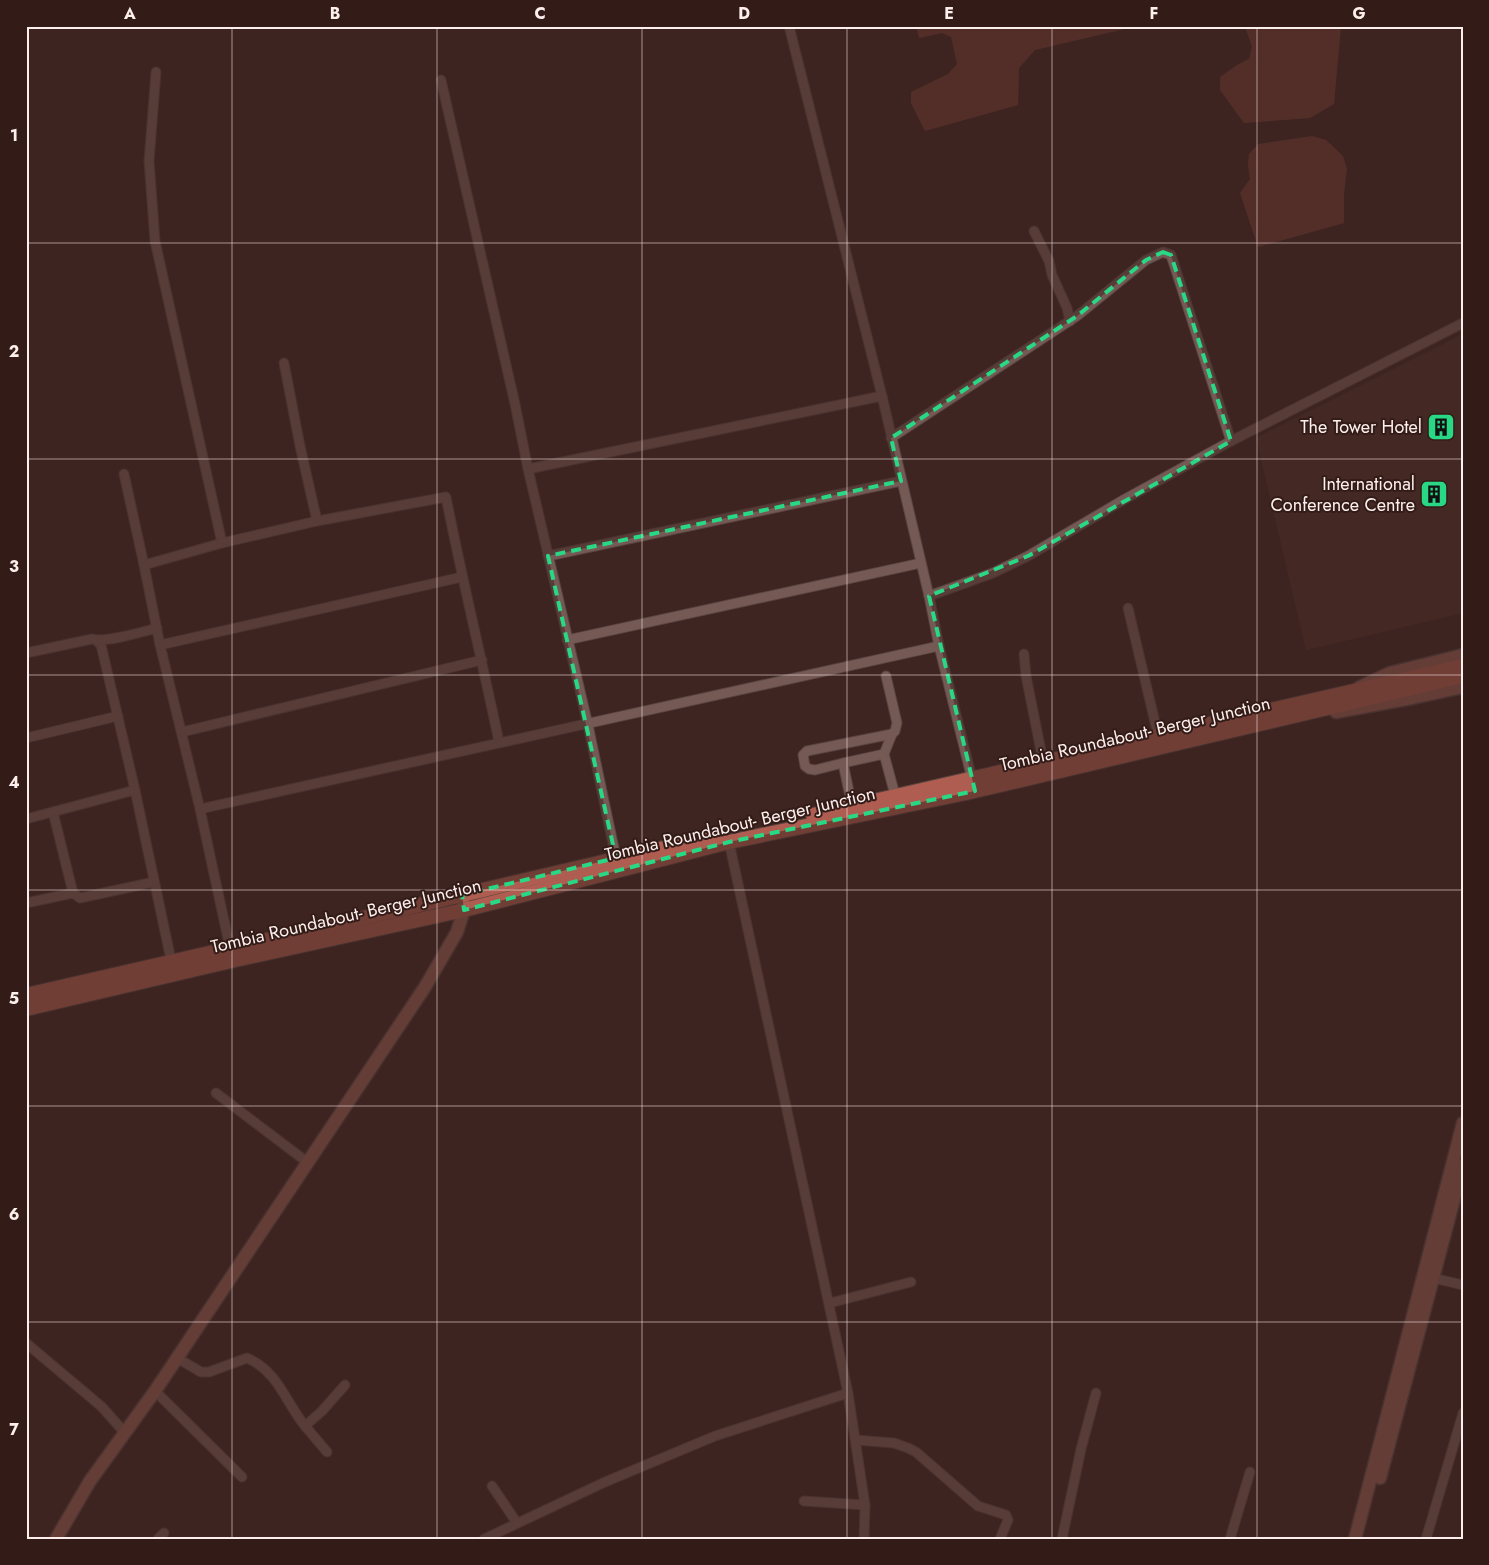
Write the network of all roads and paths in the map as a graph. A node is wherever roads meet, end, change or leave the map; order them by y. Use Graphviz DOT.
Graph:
graph roads {
  1 [pos="789,26"];
  2 [pos="156,72"];
  3 [pos="441,80"];
  4 [pos="1034,230"];
  5 [pos="1070,321"];
  6 [pos="1463,323"];
  7 [pos="284,364"];
  8 [pos="882,396"];
  9 [pos="892,438"];
  10 [pos="1231,441"];
  11 [pos="528,469"];
  12 [pos="124,474"];
  13 [pos="901,481"];
  14 [pos="317,522"];
  15 [pos="222,543"];
  16 [pos="548,556"];
  17 [pos="921,563"];
  18 [pos="144,565"];
  19 [pos="462,577"];
  20 [pos="929,596"];
  21 [pos="1128,608"];
  22 [pos="157,628"];
  23 [pos="567,640"];
  24 [pos="97,641"];
  25 [pos="160,645"];
  26 [pos="939,646"];
  27 [pos="26,653"];
  28 [pos="1024,654"];
  29 [pos="1463,655"];
  30 [pos="482,660"];
  31 [pos="1463,666"];
  32 [pos="886,676"];
  33 [pos="1463,676"];
  34 [pos="1463,687"];
  35 [pos="1351,691"];
  36 [pos="1302,714"];
  37 [pos="118,716"];
  38 [pos="588,725"];
  39 [pos="182,732"];
  40 [pos="892,734"];
  41 [pos="1158,735"];
  42 [pos="26,738"];
  43 [pos="499,742"];
  44 [pos="884,754"];
  45 [pos="1043,761"];
  46 [pos="843,763"];
  47 [pos="974,784"];
  48 [pos="135,790"];
  49 [pos="895,795"];
  50 [pos="852,806"];
  51 [pos="200,809"];
  52 [pos="53,812"];
  53 [pos="26,819"];
  54 [pos="729,842"];
  55 [pos="616,858"];
  56 [pos="154,882"];
  57 [pos="73,893"];
  58 [pos="462,895"];
  59 [pos="26,903"];
  60 [pos="464,910"];
  61 [pos="230,948"];
  62 [pos="171,960"];
  63 [pos="26,995"];
  64 [pos="26,1009"];
  65 [pos="216,1093"];
  66 [pos="1463,1123"];
  67 [pos="307,1162"];
  68 [pos="1463,1165"];
  69 [pos="1433,1278"];
  70 [pos="911,1282"];
  71 [pos="1463,1285"];
  72 [pos="830,1303"];
  73 [pos="26,1343"];
  74 [pos="177,1358"];
  75 [pos="345,1385"];
  76 [pos="155,1391"];
  77 [pos="848,1393"];
  78 [pos="1096,1393"];
  79 [pos="1463,1413"];
  80 [pos="305,1426"];
  81 [pos="125,1433"];
  82 [pos="856,1440"];
  83 [pos="328,1452"];
  84 [pos="1250,1472"];
  85 [pos="242,1477"];
  86 [pos="492,1486"];
  87 [pos="804,1501"];
  88 [pos="865,1505"];
  89 [pos="517,1523"];
  90 [pos="56,1539"];
  91 [pos="484,1539"];
  92 [pos="864,1539"];
  93 [pos="1000,1539"];
  94 [pos="1062,1539"];
  95 [pos="1230,1539"];
  96 [pos="1355,1539"];
  97 [pos="1364,1539"];
  98 [pos="1426,1539"];
  1 -- 8 [label="street"];
  2 -- 15 [label="street"];
  3 -- 11 [label="street"];
  4 -- 5 [label="street"];
  5 -- 9 [label="street"];
  5 -- 10 [label="street"];
  6 -- 10 [label="street"];
  7 -- 14 [label="street"];
  8 -- 9 [label="street"];
  8 -- 11 [label="street"];
  9 -- 13 [label="street"];
  10 -- 20 [label="street"];
  11 -- 16 [label="street"];
  12 -- 18 [label="street"];
  13 -- 16 [label="street"];
  13 -- 17 [label="street"];
  14 -- 15 [label="street"];
  14 -- 19 [label="street"];
  15 -- 18 [label="street"];
  16 -- 23 [label="street"];
  17 -- 20 [label="street"];
  17 -- 23 [label="street"];
  18 -- 22 [label="street"];
  19 -- 25 [label="street"];
  19 -- 30 [label="street"];
  20 -- 26 [label="street"];
  21 -- 41 [label="street"];
  22 -- 24 [label="street"];
  22 -- 25 [label="street"];
  23 -- 38 [label="street"];
  24 -- 27 [label="street"];
  24 -- 37 [label="street"];
  25 -- 39 [label="street"];
  26 -- 38 [label="street"];
  26 -- 47 [label="street"];
  28 -- 45 [label="street"];
  29 -- 35 [label="street"];
  30 -- 39 [label="street"];
  30 -- 43 [label="street"];
  31 -- 35 [label="main road, Tombia Roundabout- Berger Junction"];
  32 -- 40 [label="street"];
  33 -- 36 [label="main road, Tombia Roundabout- Berger Junction"];
  34 -- 36 [label="street"];
  35 -- 41 [label="main road, Tombia Roundabout- Berger Junction"];
  36 -- 47 [label="main road, Tombia Roundabout- Berger Junction"];
  37 -- 42 [label="street"];
  37 -- 48 [label="street"];
  38 -- 43 [label="street"];
  38 -- 55 [label="street"];
  39 -- 51 [label="street"];
  40 -- 44 [label="street"];
  40 -- 46 [label="street"];
  41 -- 45 [label="main road, Tombia Roundabout- Berger Junction"];
  43 -- 51 [label="street"];
  44 -- 46 [label="street"];
  44 -- 49 [label="street"];
  45 -- 47 [label="main road, Tombia Roundabout- Berger Junction"];
  46 -- 50 [label="street"];
  47 -- 49 [label="main road, Tombia Roundabout- Berger Junction"];
  47 -- 54 [label="main road, Tombia Roundabout- Berger Junction"];
  48 -- 52 [label="street"];
  48 -- 56 [label="street"];
  49 -- 50 [label="main road, Tombia Roundabout- Berger Junction"];
  50 -- 55 [label="main road, Tombia Roundabout- Berger Junction"];
  51 -- 61 [label="street"];
  52 -- 53 [label="street"];
  52 -- 57 [label="street"];
  54 -- 60 [label="main road, Tombia Roundabout- Berger Junction"];
  54 -- 72 [label="street"];
  55 -- 58 [label="main road, Tombia Roundabout- Berger Junction"];
  56 -- 57 [label="street"];
  56 -- 62 [label="street"];
  57 -- 59 [label="street"];
  58 -- 60 [label="street"];
  58 -- 61 [label="main road, Tombia Roundabout- Berger Junction"];
  60 -- 64 [label="main road, Tombia Roundabout- Berger Junction"];
  60 -- 67 [label="street"];
  61 -- 62 [label="main road, Tombia Roundabout- Berger Junction"];
  62 -- 63 [label="main road, Tombia Roundabout- Berger Junction"];
  65 -- 67 [label="street"];
  66 -- 96 [label="street"];
  67 -- 74 [label="street"];
  68 -- 69 [label="street"];
  69 -- 71 [label="street"];
  69 -- 97 [label="street"];
  70 -- 72 [label="street"];
  72 -- 77 [label="street"];
  73 -- 81 [label="street"];
  74 -- 76 [label="street"];
  74 -- 80 [label="street"];
  75 -- 80 [label="street"];
  76 -- 81 [label="street"];
  76 -- 85 [label="street"];
  77 -- 82 [label="street"];
  77 -- 89 [label="street"];
  78 -- 94 [label="street"];
  79 -- 98 [label="street"];
  80 -- 83 [label="street"];
  81 -- 90 [label="street"];
  82 -- 88 [label="street"];
  82 -- 93 [label="street"];
  84 -- 95 [label="street"];
  86 -- 89 [label="street"];
  87 -- 88 [label="street"];
  88 -- 92 [label="street"];
  89 -- 91 [label="street"];
}
